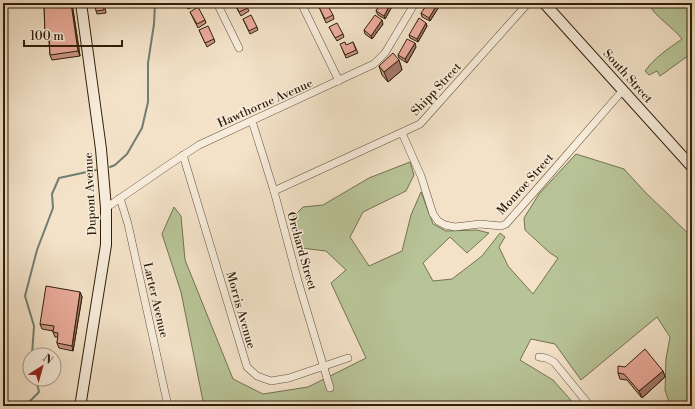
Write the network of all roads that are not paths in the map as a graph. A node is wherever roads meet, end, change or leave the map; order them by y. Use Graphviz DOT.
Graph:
graph roads {
  1 [pos="81,3"];
  2 [pos="217,3"];
  3 [pos="301,3"];
  4 [pos="415,3"];
  5 [pos="528,3"];
  6 [pos="544,3"];
  7 [pos="239,48"];
  8 [pos="339,81"];
  9 [pos="623,90"];
  10 [pos="252,121"];
  11 [pos="402,133"];
  12 [pos="183,155"];
  13 [pos="692,167"];
  14 [pos="274,191"];
  15 [pos="120,198"];
  16 [pos="106,208"];
  17 [pos="539,357"];
  18 [pos="348,358"];
  19 [pos="324,366"];
  20 [pos="330,388"];
  21 [pos="81,406"];
  22 [pos="168,406"];
  23 [pos="590,406"];
  1 -- 16 [label="street, Dupont Avenue"];
  2 -- 7 [label="street"];
  3 -- 8 [label="street"];
  4 -- 8 [label="street, Hawthorne Avenue"];
  5 -- 11 [label="street, Shipp Street"];
  6 -- 9 [label="street, South Street"];
  8 -- 10 [label="street, Hawthorne Avenue"];
  9 -- 11 [label="street, Monroe Street"];
  9 -- 13 [label="street, South Street"];
  10 -- 12 [label="street, Hawthorne Avenue"];
  10 -- 14 [label="street, Orchard Street"];
  11 -- 14 [label="street, Shipp Street"];
  12 -- 15 [label="street, Hawthorne Avenue"];
  12 -- 19 [label="street, Morris Avenue"];
  14 -- 19 [label="street, Orchard Street"];
  15 -- 16 [label="street, Hawthorne Avenue"];
  15 -- 22 [label="street, Larter Avenue"];
  16 -- 21 [label="street, Dupont Avenue"];
  17 -- 23 [label="street"];
  18 -- 19 [label="street, Morris Avenue"];
  19 -- 20 [label="street, Orchard Street"];
}
